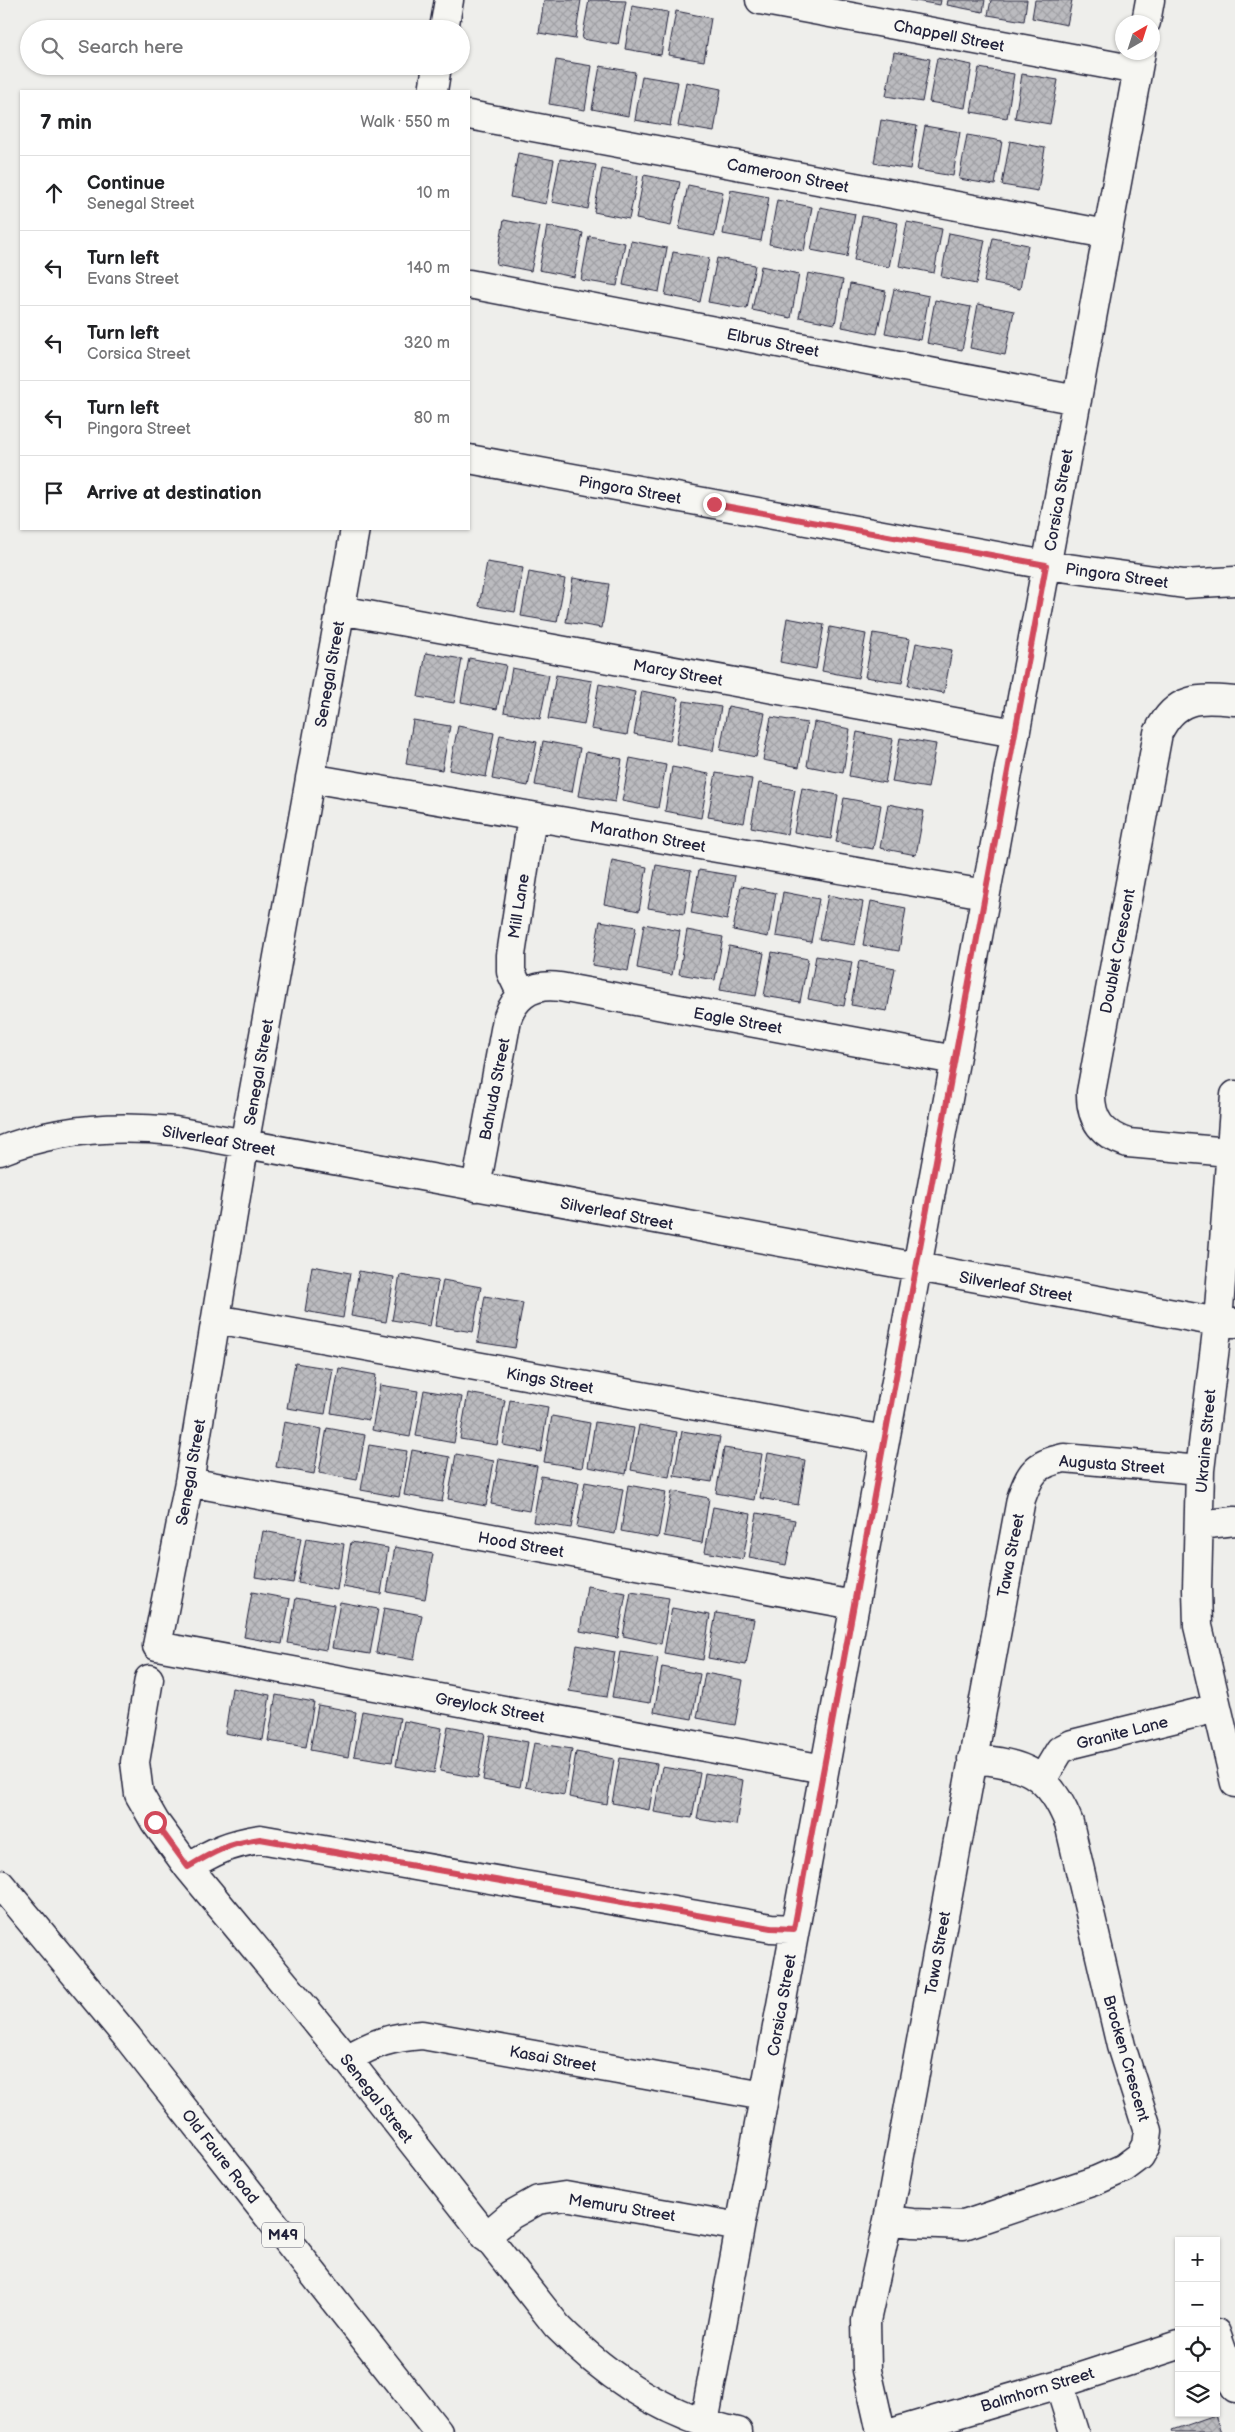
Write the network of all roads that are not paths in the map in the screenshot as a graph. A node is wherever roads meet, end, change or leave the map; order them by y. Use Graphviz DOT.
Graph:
graph roads {
  1 [pos="449,0"];
  2 [pos="760,0"];
  3 [pos="1150,0"];
  4 [pos="1147,15"];
  5 [pos="446,20"];
  6 [pos="1139,61"];
  7 [pos="436,75"];
  8 [pos="433,90"];
  9 [pos="470,115"];
  10 [pos="1107,234"];
  11 [pos="470,284"];
  12 [pos="1077,400"];
  13 [pos="470,459"];
  14 [pos="355,530"];
  15 [pos="1046,565"];
  16 [pos="1235,581"];
  17 [pos="340,610"];
  18 [pos="1235,701"];
  19 [pos="1015,733"];
  20 [pos="310,778"];
  21 [pos="532,816"];
  22 [pos="986,894"];
  23 [pos="522,995"];
  24 [pos="955,1060"];
  25 [pos="1235,1095"];
  26 [pos="245,1144"];
  27 [pos="0,1151"];
  28 [pos="1229,1152"];
  29 [pos="476,1187"];
  30 [pos="916,1268"];
  31 [pos="216,1319"];
  32 [pos="1226,1323"];
  33 [pos="885,1440"];
  34 [pos="1200,1470"];
  35 [pos="1029,1476"];
  36 [pos="188,1482"];
  37 [pos="1235,1521"];
  38 [pos="1199,1525"];
  39 [pos="854,1605"];
  40 [pos="157,1646"];
  41 [pos="149,1679"];
  42 [pos="1217,1708"];
  43 [pos="972,1759"];
  44 [pos="824,1769"];
  45 [pos="1042,1780"];
  46 [pos="1235,1783"];
  47 [pos="188,1867"];
  48 [pos="0,1884"];
  49 [pos="794,1929"];
  50 [pos="346,2060"];
  51 [pos="764,2096"];
  52 [pos="888,2220"];
  53 [pos="740,2227"];
  54 [pos="486,2237"];
  55 [pos="1235,2327"];
  56 [pos="1220,2332"];
  57 [pos="1220,2345"];
  58 [pos="1175,2346"];
  59 [pos="1059,2384"];
  60 [pos="1235,2388"];
  61 [pos="704,2423"];
  62 [pos="438,2432"];
  63 [pos="738,2432"];
  64 [pos="881,2432"];
  65 [pos="895,2432"];
  66 [pos="1074,2432"];
  1 -- 5 [label="street"];
  2 -- 6 [label="street, Chappell Street"];
  3 -- 4 [label="street"];
  6 -- 10 [label="street, Corsica Street"];
  7 -- 8 [label="street"];
  9 -- 10 [label="street, Cameroon Street"];
  10 -- 12 [label="street, Corsica Street"];
  11 -- 12 [label="street, Elbrus Street"];
  12 -- 15 [label="street, Corsica Street"];
  13 -- 15 [label="street, Pingora Street"];
  14 -- 17 [label="street, Senegal Street"];
  15 -- 16 [label="street, Pingora Street"];
  15 -- 19 [label="street, Corsica Street"];
  17 -- 19 [label="street, Marcy Street"];
  17 -- 20 [label="street, Senegal Street"];
  18 -- 28 [label="street, Doublet Crescent"];
  19 -- 22 [label="street, Corsica Street"];
  20 -- 21 [label="street, Marathon Street"];
  20 -- 26 [label="street, Senegal Street"];
  21 -- 22 [label="street, Marathon Street"];
  21 -- 23 [label="street, Mill Lane"];
  22 -- 24 [label="street, Corsica Street"];
  23 -- 24 [label="street, Eagle Street"];
  23 -- 29 [label="street, Bahuda Street"];
  24 -- 30 [label="street, Corsica Street"];
  25 -- 28 [label="street, Ukraine Street"];
  26 -- 27 [label="street, Silverleaf Street"];
  26 -- 29 [label="street, Silverleaf Street"];
  26 -- 31 [label="street, Senegal Street"];
  28 -- 32 [label="street, Ukraine Street"];
  29 -- 30 [label="street, Silverleaf Street"];
  30 -- 32 [label="street, Silverleaf Street"];
  30 -- 33 [label="street, Corsica Street"];
  31 -- 33 [label="street, Kings Street"];
  31 -- 36 [label="street, Senegal Street"];
  32 -- 34 [label="street, Ukraine Street"];
  33 -- 39 [label="street, Corsica Street"];
  34 -- 35 [label="street, Augusta Street"];
  34 -- 38 [label="street, Ukraine Street"];
  35 -- 43 [label="street, Tawa Street"];
  36 -- 39 [label="street, Hood Street"];
  36 -- 40 [label="street, Senegal Street"];
  37 -- 38 [label="street"];
  38 -- 42 [label="street, Ukraine Street"];
  39 -- 44 [label="street, Corsica Street"];
  40 -- 44 [label="street, Greylock Street"];
  41 -- 47 [label="street, Senegal Street"];
  42 -- 45 [label="street, Granite Lane"];
  42 -- 46 [label="street, Ukraine Street"];
  43 -- 45 [label="street, Brocken Crescent"];
  43 -- 52 [label="street, Tawa Street"];
  44 -- 49 [label="street, Corsica Street"];
  45 -- 52 [label="street, Brocken Crescent"];
  47 -- 49 [label="street"];
  47 -- 50 [label="street, Senegal Street"];
  48 -- 62 [label="street, Old Faure Road / M49"];
  49 -- 51 [label="street, Corsica Street"];
  50 -- 51 [label="street, Kasai Street"];
  50 -- 54 [label="street, Senegal Street"];
  51 -- 53 [label="street, Corsica Street"];
  52 -- 64 [label="street, Tawa Street"];
  53 -- 54 [label="street, Memuru Street"];
  53 -- 61 [label="street, Corsica Street"];
  54 -- 61 [label="street, Senegal Street"];
  55 -- 56 [label="street"];
  57 -- 60 [label="street"];
  58 -- 59 [label="street, Balmhorn Street"];
  59 -- 65 [label="street, Balmhorn Street"];
  59 -- 66 [label="street"];
  61 -- 63 [label="street, Senegal Street"];
}
